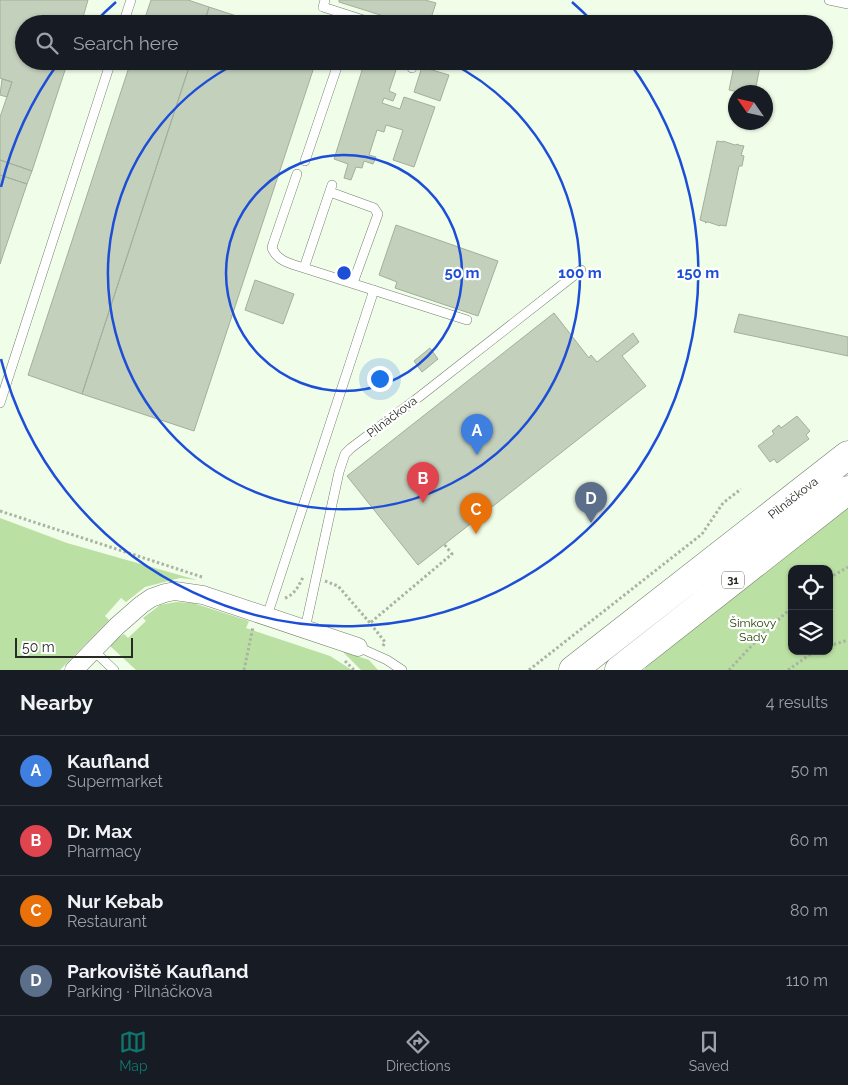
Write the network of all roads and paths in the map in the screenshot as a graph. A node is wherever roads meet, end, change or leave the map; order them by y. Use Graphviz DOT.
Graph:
graph roads {
  1 [pos="131,0"];
  2 [pos="325,0"];
  3 [pos="829,0"];
  4 [pos="848,4"];
  5 [pos="126,15"];
  6 [pos="342,15"];
  7 [pos="108,70"];
  8 [pos="336,70"];
  9 [pos="305,161"];
  10 [pos="297,174"];
  11 [pos="304,268"];
  12 [pos="581,270"];
  13 [pos="353,283"];
  14 [pos="374,290"];
  15 [pos="467,320"];
  16 [pos="0,403"];
  17 [pos="848,456"];
  18 [pos="741,489"];
  19 [pos="848,490"];
  20 [pos="444,544"];
  21 [pos="848,566"];
  22 [pos="833,575"];
  23 [pos="319,579"];
  24 [pos="789,610"];
  25 [pos="260,622"];
  26 [pos="370,622"];
  27 [pos="304,629"];
  28 [pos="848,640"];
  29 [pos="833,645"];
  30 [pos="358,647"];
  31 [pos="93,650"];
  32 [pos="809,655"];
  33 [pos="378,656"];
  34 [pos="74,670"];
  35 [pos="114,670"];
  36 [pos="244,670"];
  37 [pos="402,670"];
  38 [pos="529,670"];
  39 [pos="573,670"];
  40 [pos="618,670"];
  41 [pos="729,670"];
  42 [pos="788,670"];
  1 -- 5 [label="lane"];
  2 -- 6 [label="lane"];
  3 -- 4 [label="lane"];
  7 -- 16 [label="lane"];
  8 -- 9 [label="lane"];
  10 -- 11 [label="lane"];
  11 -- 13 [label="lane"];
  11 -- 13 [label="lane"];
  12 -- 27 [label="lane, Pilnáčkova"];
  13 -- 14 [label="lane"];
  14 -- 15 [label="lane"];
  14 -- 25 [label="lane"];
  17 -- 39 [label="main road, Pilnáčkova / 31"];
  18 -- 38 [label="path"];
  19 -- 40 [label="main road, 31"];
  20 -- 26 [label="path"];
  21 -- 22 [label="path"];
  23 -- 26 [label="path"];
  24 -- 41 [label="path"];
  25 -- 27 [label="street"];
  25 -- 31 [label="street"];
  25 -- 36 [label="path"];
  26 -- 33 [label="path"];
  27 -- 30 [label="street"];
  28 -- 29 [label="path"];
  30 -- 33 [label="lane"];
  31 -- 34 [label="street"];
  31 -- 35 [label="lane"];
  32 -- 42 [label="path"];
  33 -- 37 [label="lane"];
}
